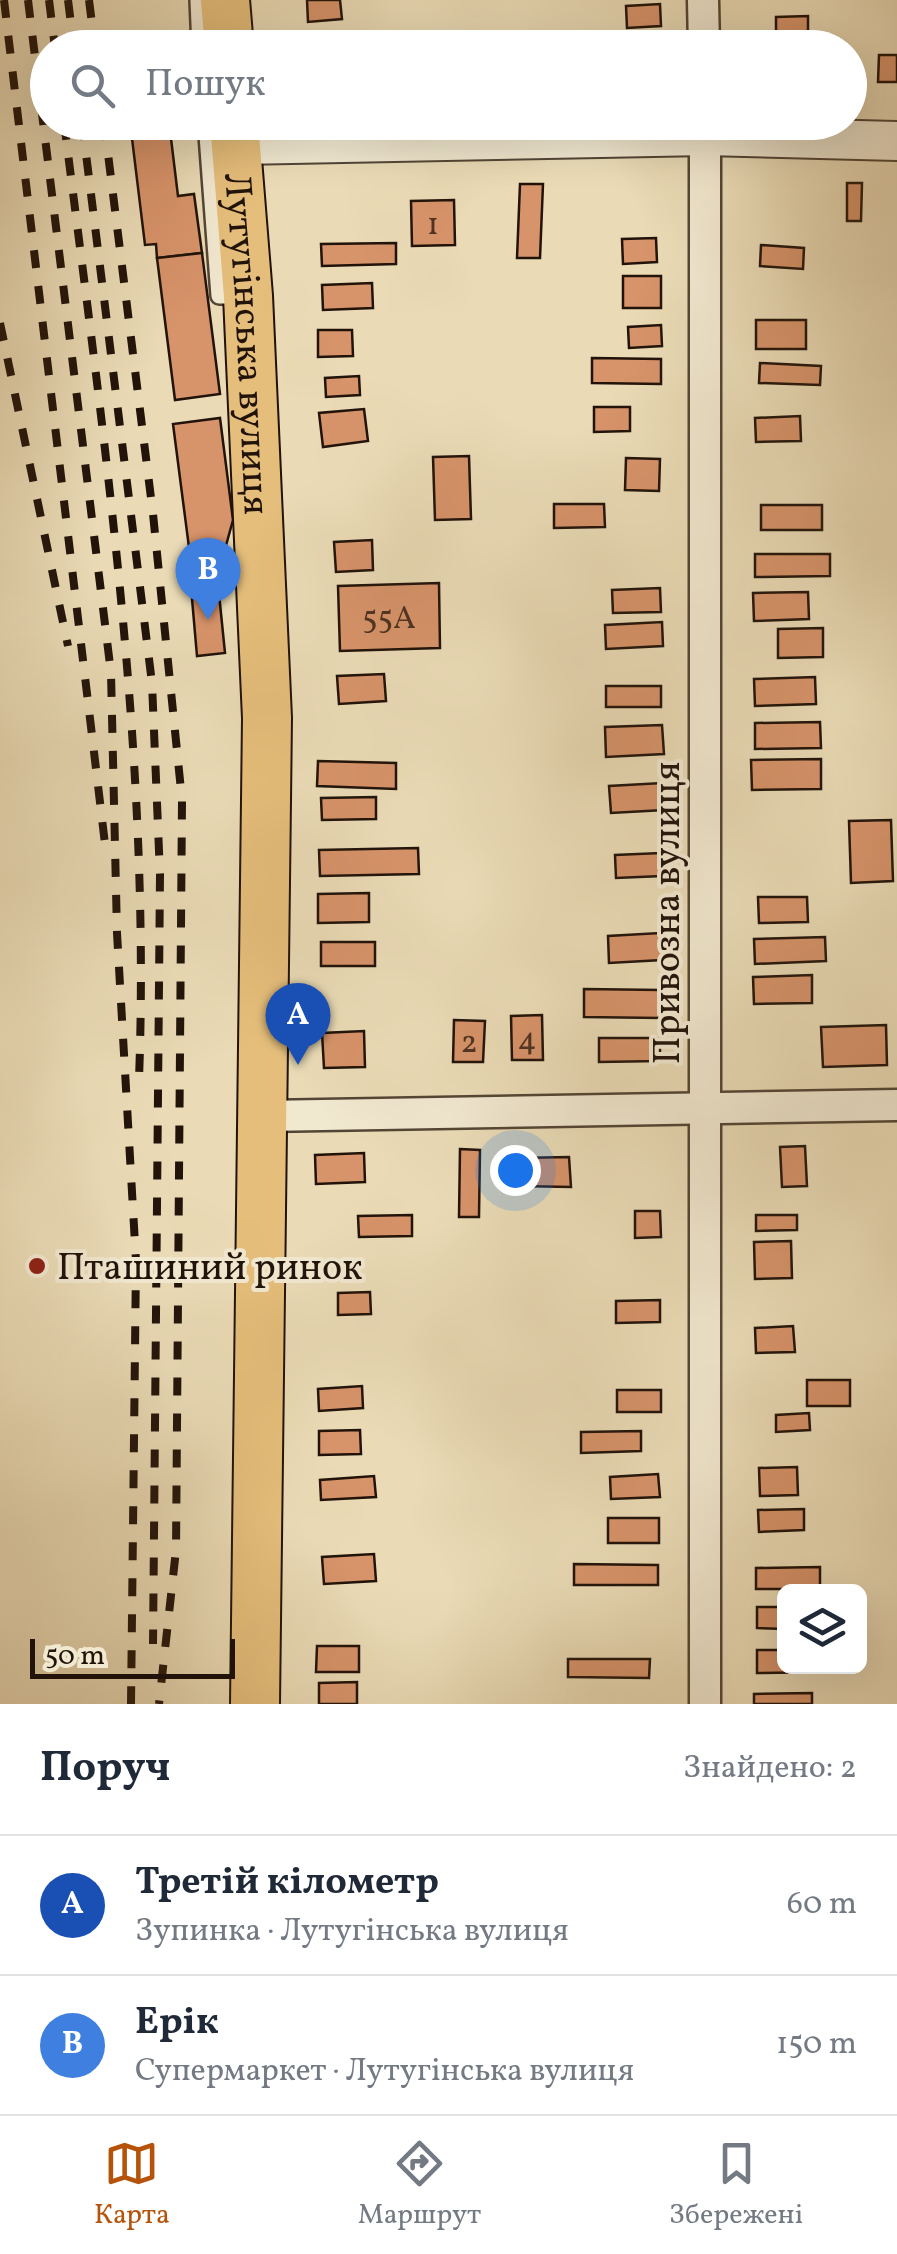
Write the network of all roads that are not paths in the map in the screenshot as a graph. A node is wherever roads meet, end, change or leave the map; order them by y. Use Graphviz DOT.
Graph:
graph roads {
  1 [pos="198,0"];
  2 [pos="226,0"];
  3 [pos="703,0"];
  4 [pos="199,30"];
  5 [pos="228,30"];
  6 [pos="704,30"];
  7 [pos="867,139"];
  8 [pos="226,140"];
  9 [pos="706,140"];
  10 [pos="897,141"];
  11 [pos="897,1106"];
  12 [pos="706,1107"];
  13 [pos="265,1116"];
  14 [pos="255,1704"];
  15 [pos="706,1704"];
  1 -- 4 [label="lane"];
  2 -- 5 [label="main road"];
  3 -- 6 [label="street"];
  7 -- 10 [label="street"];
  8 -- 13 [label="main road, Лутугінська вулиця"];
  9 -- 12 [label="street, Привозна вулиця"];
  11 -- 12 [label="street"];
  12 -- 13 [label="street"];
  12 -- 15 [label="street, Привозна вулиця"];
  13 -- 14 [label="main road, Лутугінська вулиця"];
}
